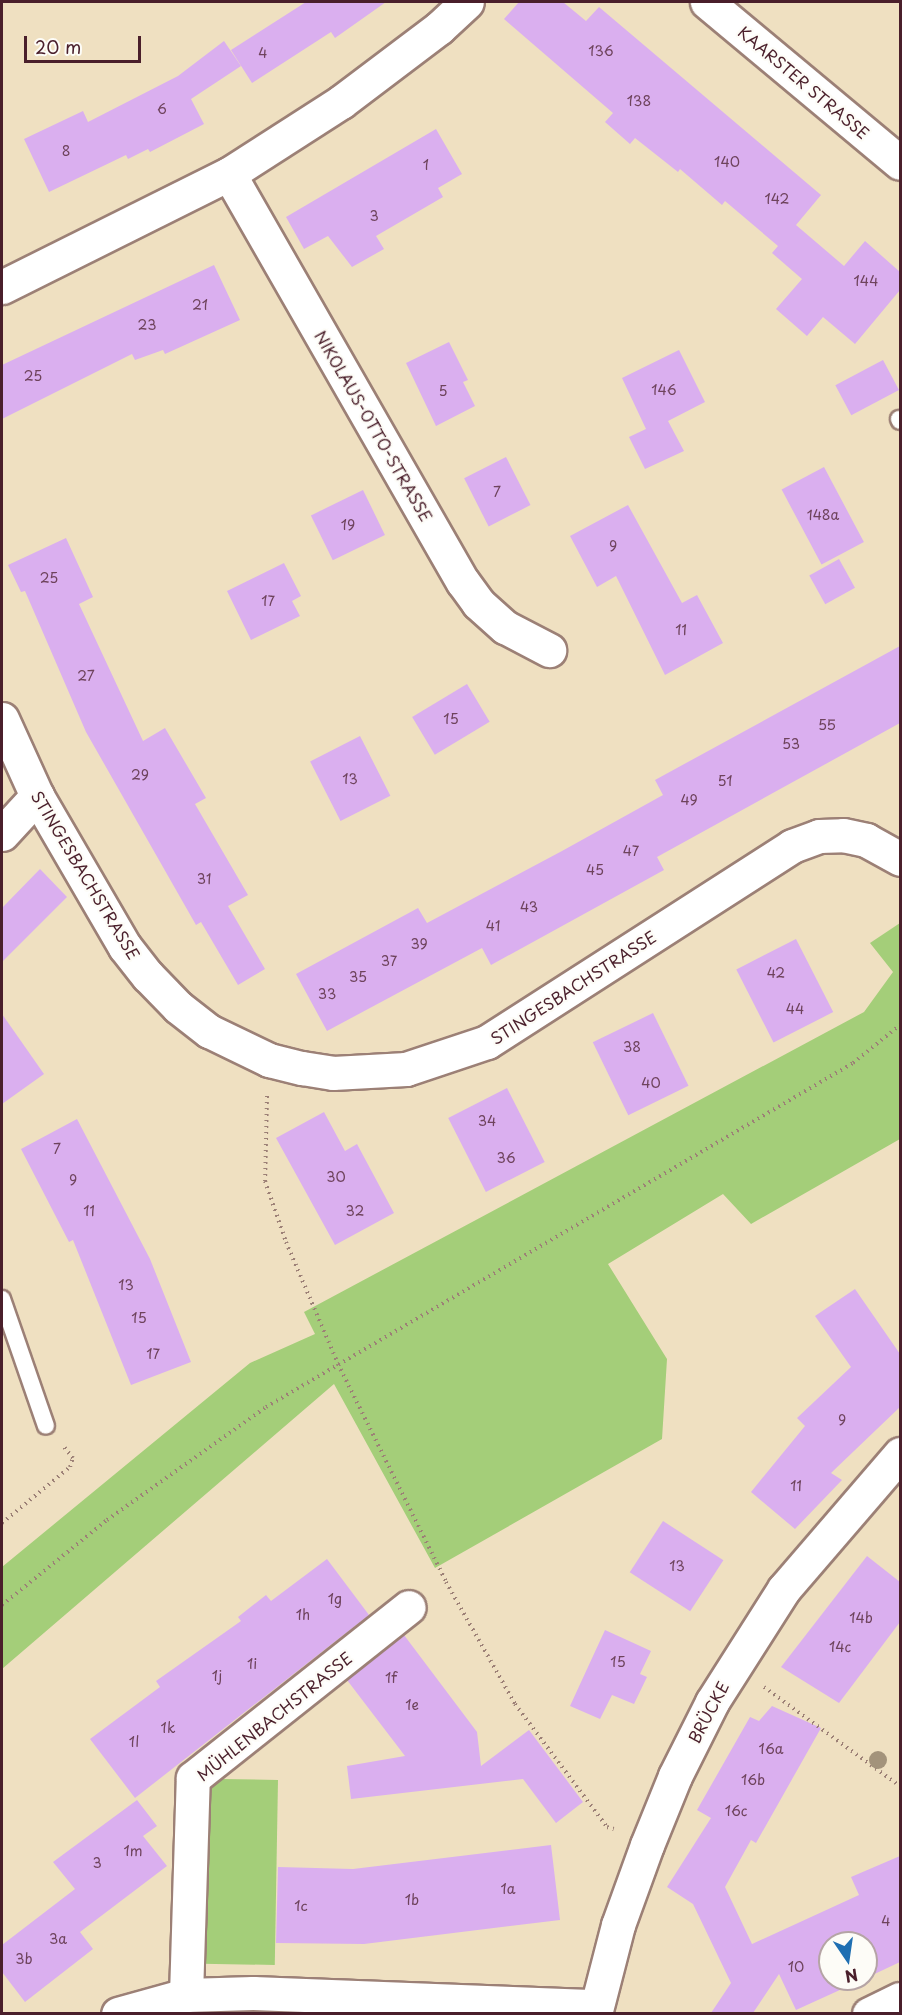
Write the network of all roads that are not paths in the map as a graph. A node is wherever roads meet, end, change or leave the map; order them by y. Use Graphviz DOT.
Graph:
graph roads {
  1 [pos="467,2"];
  2 [pos="707,2"];
  3 [pos="900,163"];
  4 [pos="229,174"];
  5 [pos="2,287"];
  6 [pos="549,650"];
  7 [pos="2,719"];
  8 [pos="37,796"];
  9 [pos="2,834"];
  10 [pos="900,859"];
  11 [pos="2,1299"];
  12 [pos="46,1426"];
  13 [pos="900,1454"];
  14 [pos="410,1607"];
  15 [pos="186,1995"];
  16 [pos="900,1999"];
  17 [pos="596,2010"];
  18 [pos="118,2013"];
  19 [pos="869,2013"];
  1 -- 4 [label="street"];
  2 -- 3 [label="street, KAARSTER STRASSE"];
  4 -- 5 [label="street"];
  4 -- 6 [label="street, NIKOLAUS-OTTO-STRASSE"];
  7 -- 8 [label="street, STINGESBACHSTRASSE"];
  8 -- 9 [label="street"];
  8 -- 10 [label="street, STINGESBACHSTRASSE"];
  11 -- 12 [label="lane"];
  13 -- 17 [label="street, BRÜCKE"];
  14 -- 15 [label="street, MÜHLENBACHSTRASSE"];
  15 -- 17 [label="street"];
  15 -- 18 [label="street"];
  16 -- 19 [label="street"];
}
